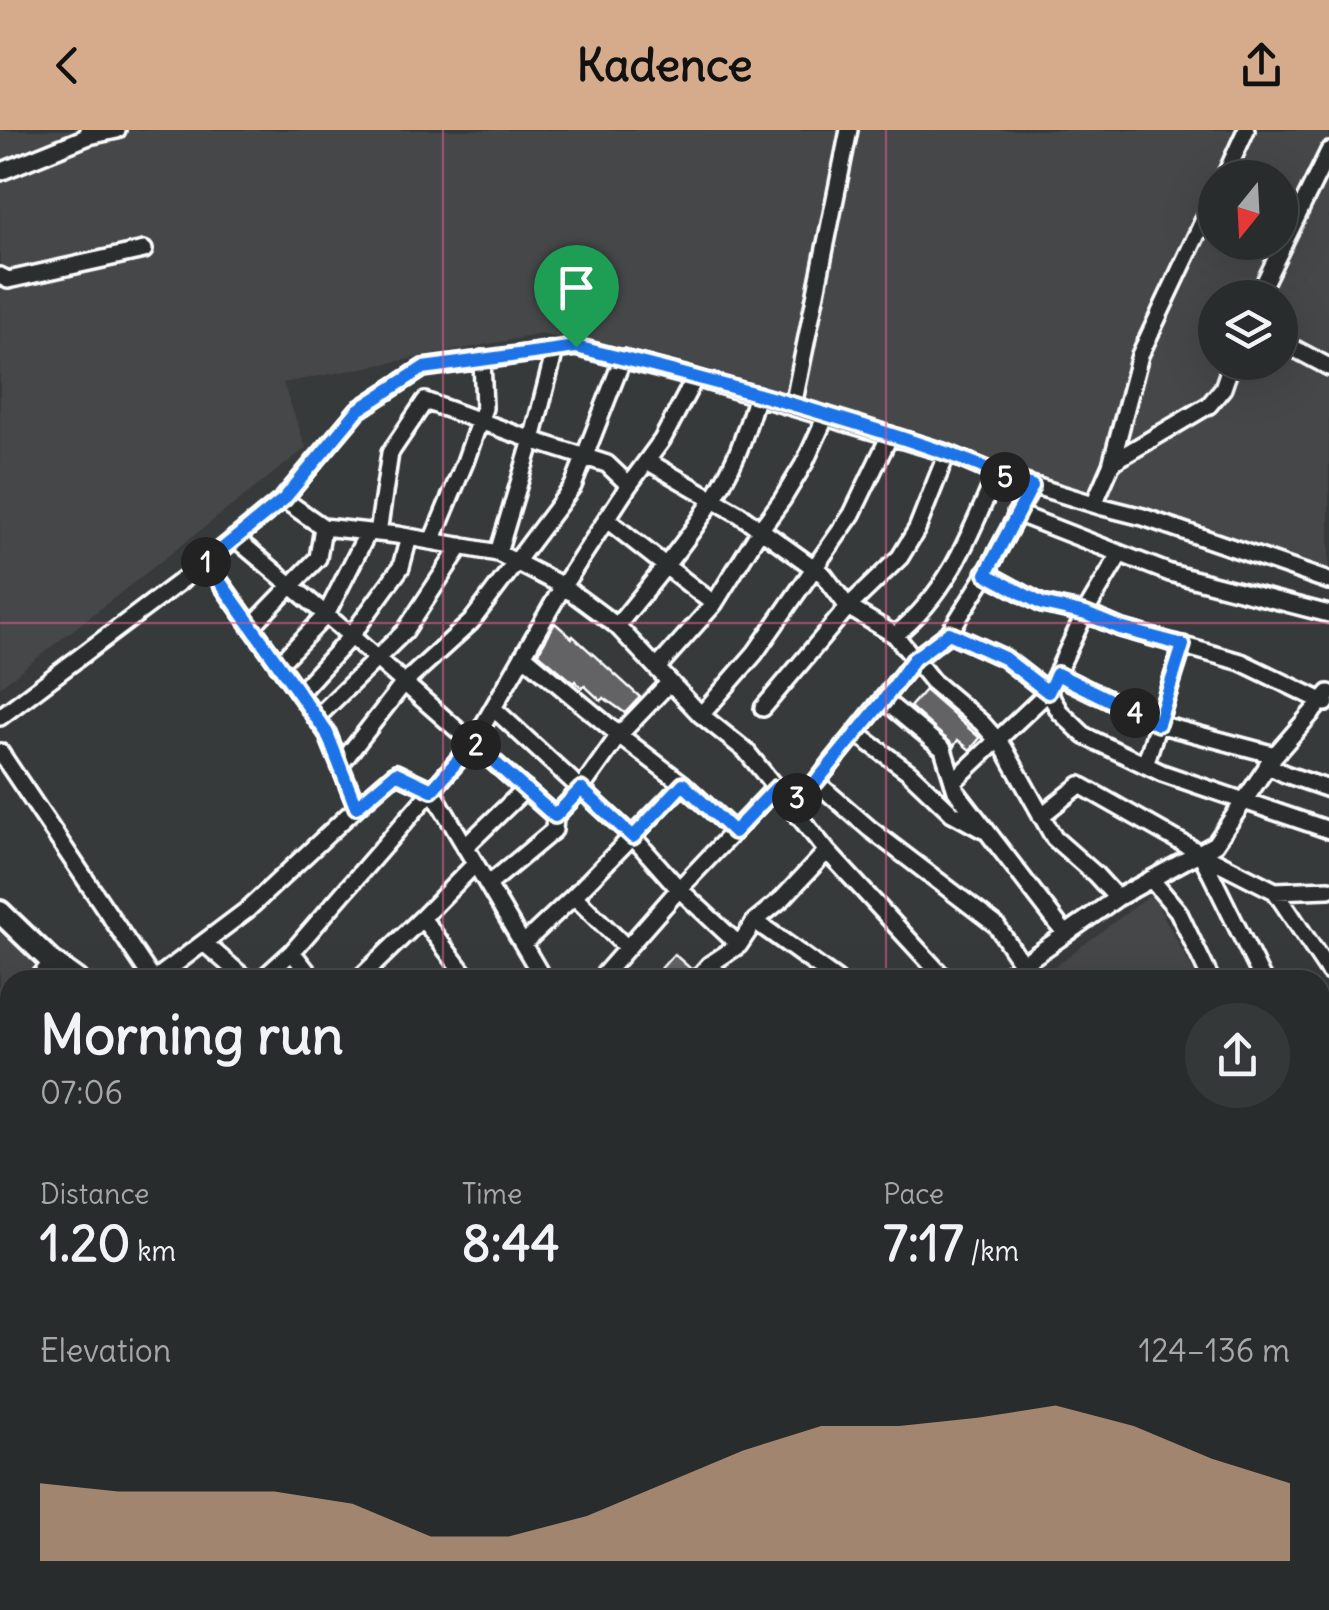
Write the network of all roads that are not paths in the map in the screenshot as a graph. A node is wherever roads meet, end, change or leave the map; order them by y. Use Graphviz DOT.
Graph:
graph roads {
  1 [pos="117,130"];
  2 [pos="849,130"];
  3 [pos="1246,130"];
  4 [pos="89,133"];
  5 [pos="1329,152"];
  6 [pos="1232,160"];
  7 [pos="0,172"];
  8 [pos="1198,232"];
  9 [pos="144,250"];
  10 [pos="0,276"];
  11 [pos="1266,280"];
  12 [pos="556,350"];
  13 [pos="1298,351"];
  14 [pos="623,358"];
  15 [pos="482,359"];
  16 [pos="1329,367"];
  17 [pos="695,378"];
  18 [pos="1226,380"];
  19 [pos="757,395"];
  20 [pos="794,406"];
  21 [pos="826,416"];
  22 [pos="479,420"];
  23 [pos="890,435"];
  24 [pos="532,440"];
  25 [pos="946,453"];
  26 [pos="586,457"];
  27 [pos="647,461"];
  28 [pos="1112,464"];
  29 [pos="996,474"];
  30 [pos="629,485"];
  31 [pos="1032,486"];
  32 [pos="713,498"];
  33 [pos="284,499"];
  34 [pos="1094,504"];
  35 [pos="1016,513"];
  36 [pos="606,519"];
  37 [pos="323,527"];
  38 [pos="760,530"];
  39 [pos="373,532"];
  40 [pos="409,537"];
  41 [pos="235,538"];
  42 [pos="432,541"];
  43 [pos="460,546"];
  44 [pos="498,553"];
  45 [pos="1120,554"];
  46 [pos="206,562"];
  47 [pos="514,563"];
  48 [pos="666,564"];
  49 [pos="813,567"];
  50 [pos="986,574"];
  51 [pos="1329,581"];
  52 [pos="292,585"];
  53 [pos="563,586"];
  54 [pos="714,604"];
  55 [pos="848,607"];
  56 [pos="1086,614"];
  57 [pos="1329,614"];
  58 [pos="326,615"];
  59 [pos="252,626"];
  60 [pos="617,626"];
  61 [pos="949,633"];
  62 [pos="895,635"];
  63 [pos="351,636"];
  64 [pos="1183,645"];
  65 [pos="524,655"];
  66 [pos="914,659"];
  67 [pos="377,660"];
  68 [pos="278,665"];
  69 [pos="658,668"];
  70 [pos="1057,674"];
  71 [pos="669,683"];
  72 [pos="404,684"];
  73 [pos="1048,692"];
  74 [pos="299,693"];
  75 [pos="1326,699"];
  76 [pos="884,700"];
  77 [pos="493,708"];
  78 [pos="763,708"];
  79 [pos="701,715"];
  80 [pos="0,717"];
  81 [pos="316,718"];
  82 [pos="1158,724"];
  83 [pos="856,733"];
  84 [pos="619,736"];
  85 [pos="998,741"];
  86 [pos="473,743"];
  87 [pos="0,752"];
  88 [pos="1271,760"];
  89 [pos="1145,764"];
  90 [pos="340,765"];
  91 [pos="816,782"];
  92 [pos="953,782"];
  93 [pos="683,784"];
  94 [pos="524,788"];
  95 [pos="776,788"];
  96 [pos="581,789"];
  97 [pos="1329,789"];
  98 [pos="432,790"];
  99 [pos="1246,800"];
  100 [pos="790,805"];
  101 [pos="356,807"];
  102 [pos="555,816"];
  103 [pos="1041,816"];
  104 [pos="1329,830"];
  105 [pos="734,832"];
  106 [pos="991,834"];
  107 [pos="633,837"];
  108 [pos="465,846"];
  109 [pos="827,850"];
  110 [pos="1200,853"];
  111 [pos="475,864"];
  112 [pos="1151,879"];
  113 [pos="488,885"];
  114 [pos="679,889"];
  115 [pos="1275,890"];
  116 [pos="1329,890"];
  117 [pos="574,896"];
  118 [pos="1117,898"];
  119 [pos="0,912"];
  120 [pos="422,918"];
  121 [pos="755,921"];
  122 [pos="1065,933"];
  123 [pos="204,943"];
  124 [pos="522,944"];
  125 [pos="739,944"];
  126 [pos="627,948"];
  127 [pos="292,952"];
  128 [pos="52,962"];
  129 [pos="1022,964"];
  130 [pos="708,965"];
  131 [pos="45,970"];
  132 [pos="63,970"];
  133 [pos="155,970"];
  134 [pos="171,970"];
  135 [pos="235,970"];
  136 [pos="272,970"];
  137 [pos="306,970"];
  138 [pos="368,970"];
  139 [pos="461,970"];
  140 [pos="538,970"];
  141 [pos="611,970"];
  142 [pos="704,970"];
  143 [pos="714,970"];
  144 [pos="823,970"];
  145 [pos="937,970"];
  146 [pos="1014,970"];
  147 [pos="1206,970"];
  148 [pos="1259,970"];
  149 [pos="1328,970"];
  1 -- 4 [label="street"];
  2 -- 20 [label="street"];
  3 -- 6 [label="street"];
  4 -- 7 [label="street"];
  5 -- 11 [label="street"];
  8 -- 28 [label="street"];
  9 -- 10 [label="street"];
  12 -- 14 [label="street"];
  12 -- 15 [label="street"];
  12 -- 24 [label="street"];
  13 -- 16 [label="street"];
  14 -- 17 [label="street"];
  14 -- 26 [label="street"];
  15 -- 22 [label="street"];
  15 -- 33 [label="street"];
  17 -- 19 [label="street"];
  17 -- 27 [label="street"];
  18 -- 28 [label="street"];
  19 -- 20 [label="street"];
  19 -- 32 [label="street"];
  20 -- 21 [label="street"];
  21 -- 23 [label="street"];
  21 -- 38 [label="street"];
  22 -- 24 [label="street"];
  22 -- 39 [label="street"];
  22 -- 42 [label="street"];
  23 -- 25 [label="street"];
  23 -- 49 [label="street"];
  24 -- 26 [label="street"];
  24 -- 44 [label="street"];
  25 -- 29 [label="street"];
  25 -- 55 [label="street"];
  26 -- 30 [label="street"];
  26 -- 47 [label="street"];
  27 -- 30 [label="street"];
  27 -- 32 [label="street"];
  28 -- 34 [label="street"];
  29 -- 31 [label="street"];
  29 -- 62 [label="street"];
  30 -- 36 [label="street"];
  31 -- 34 [label="street"];
  31 -- 35 [label="street"];
  32 -- 38 [label="street"];
  32 -- 48 [label="street"];
  33 -- 37 [label="street"];
  33 -- 41 [label="street"];
  34 -- 51 [label="street"];
  35 -- 45 [label="street"];
  35 -- 50 [label="street"];
  36 -- 48 [label="street"];
  36 -- 53 [label="street"];
  37 -- 39 [label="street"];
  37 -- 52 [label="street"];
  38 -- 49 [label="street"];
  38 -- 54 [label="street"];
  39 -- 40 [label="street"];
  39 -- 58 [label="street"];
  40 -- 42 [label="street"];
  40 -- 63 [label="street"];
  41 -- 46 [label="street"];
  41 -- 52 [label="street"];
  42 -- 43 [label="street"];
  43 -- 44 [label="street"];
  43 -- 67 [label="street"];
  44 -- 47 [label="street"];
  45 -- 56 [label="street"];
  45 -- 57 [label="street"];
  46 -- 59 [label="street"];
  46 -- 80 [label="street"];
  47 -- 53 [label="street"];
  47 -- 72 [label="street"];
  48 -- 54 [label="street"];
  48 -- 60 [label="street"];
  49 -- 55 [label="street"];
  49 -- 79 [label="street"];
  50 -- 56 [label="street"];
  50 -- 61 [label="street"];
  52 -- 58 [label="street"];
  52 -- 59 [label="street"];
  53 -- 60 [label="street"];
  53 -- 65 [label="street"];
  54 -- 69 [label="street"];
  55 -- 62 [label="street"];
  55 -- 78 [label="street"];
  56 -- 64 [label="street"];
  56 -- 70 [label="street"];
  58 -- 63 [label="street"];
  58 -- 68 [label="street"];
  59 -- 68 [label="street"];
  60 -- 69 [label="street"];
  61 -- 66 [label="street"];
  61 -- 73 [label="street"];
  62 -- 66 [label="street"];
  63 -- 67 [label="street"];
  63 -- 74 [label="street"];
  64 -- 75 [label="street"];
  64 -- 82 [label="street"];
  65 -- 77 [label="street"];
  65 -- 84 [label="street"];
  66 -- 76 [label="street"];
  66 -- 85 [label="street"];
  67 -- 72 [label="street"];
  67 -- 81 [label="street"];
  68 -- 74 [label="street"];
  69 -- 71 [label="street"];
  70 -- 73 [label="street"];
  70 -- 82 [label="street"];
  71 -- 79 [label="street"];
  71 -- 84 [label="street"];
  72 -- 86 [label="street"];
  72 -- 90 [label="street"];
  73 -- 85 [label="street"];
  73 -- 89 [label="street"];
  74 -- 81 [label="street"];
  75 -- 88 [label="street"];
  76 -- 83 [label="street"];
  76 -- 92 [label="street"];
  77 -- 86 [label="street"];
  77 -- 96 [label="street"];
  79 -- 95 [label="street"];
  81 -- 90 [label="street"];
  82 -- 88 [label="street"];
  82 -- 89 [label="street"];
  83 -- 91 [label="street"];
  83 -- 106 [label="street"];
  84 -- 93 [label="street"];
  84 -- 96 [label="street"];
  85 -- 92 [label="street"];
  85 -- 103 [label="street"];
  86 -- 94 [label="street"];
  86 -- 98 [label="street"];
  87 -- 133 [label="street"];
  88 -- 97 [label="street"];
  88 -- 99 [label="street"];
  89 -- 99 [label="street"];
  90 -- 101 [label="street"];
  91 -- 100 [label="street"];
  91 -- 129 [label="street"];
  92 -- 106 [label="street"];
  93 -- 105 [label="street"];
  93 -- 107 [label="street"];
  94 -- 102 [label="street"];
  94 -- 108 [label="street"];
  95 -- 100 [label="street"];
  95 -- 105 [label="street"];
  96 -- 102 [label="street"];
  96 -- 107 [label="street"];
  98 -- 101 [label="street"];
  98 -- 108 [label="street"];
  98 -- 127 [label="street"];
  99 -- 104 [label="street"];
  99 -- 110 [label="street"];
  100 -- 109 [label="street"];
  101 -- 123 [label="street"];
  102 -- 113 [label="street"];
  103 -- 110 [label="street"];
  103 -- 118 [label="street"];
  105 -- 114 [label="street"];
  106 -- 122 [label="street"];
  107 -- 114 [label="street"];
  107 -- 117 [label="street"];
  108 -- 111 [label="street"];
  109 -- 121 [label="street"];
  109 -- 145 [label="street"];
  110 -- 112 [label="street"];
  110 -- 115 [label="street"];
  110 -- 148 [label="street"];
  111 -- 113 [label="street"];
  111 -- 120 [label="street"];
  112 -- 118 [label="street"];
  112 -- 147 [label="street"];
  113 -- 124 [label="street"];
  114 -- 125 [label="street"];
  114 -- 126 [label="street"];
  115 -- 116 [label="street"];
  115 -- 149 [label="street"];
  117 -- 124 [label="street"];
  117 -- 126 [label="street"];
  118 -- 122 [label="street"];
  119 -- 128 [label="main road"];
  120 -- 138 [label="street"];
  120 -- 139 [label="street"];
  121 -- 125 [label="street"];
  121 -- 144 [label="street"];
  122 -- 129 [label="street"];
  123 -- 134 [label="street"];
  123 -- 135 [label="street"];
  124 -- 140 [label="street"];
  125 -- 130 [label="street"];
  126 -- 141 [label="street"];
  127 -- 136 [label="street"];
  127 -- 137 [label="street"];
  128 -- 131 [label="street"];
  128 -- 132 [label="main road"];
  129 -- 146 [label="street"];
  130 -- 142 [label="street"];
  130 -- 143 [label="street"];
}
